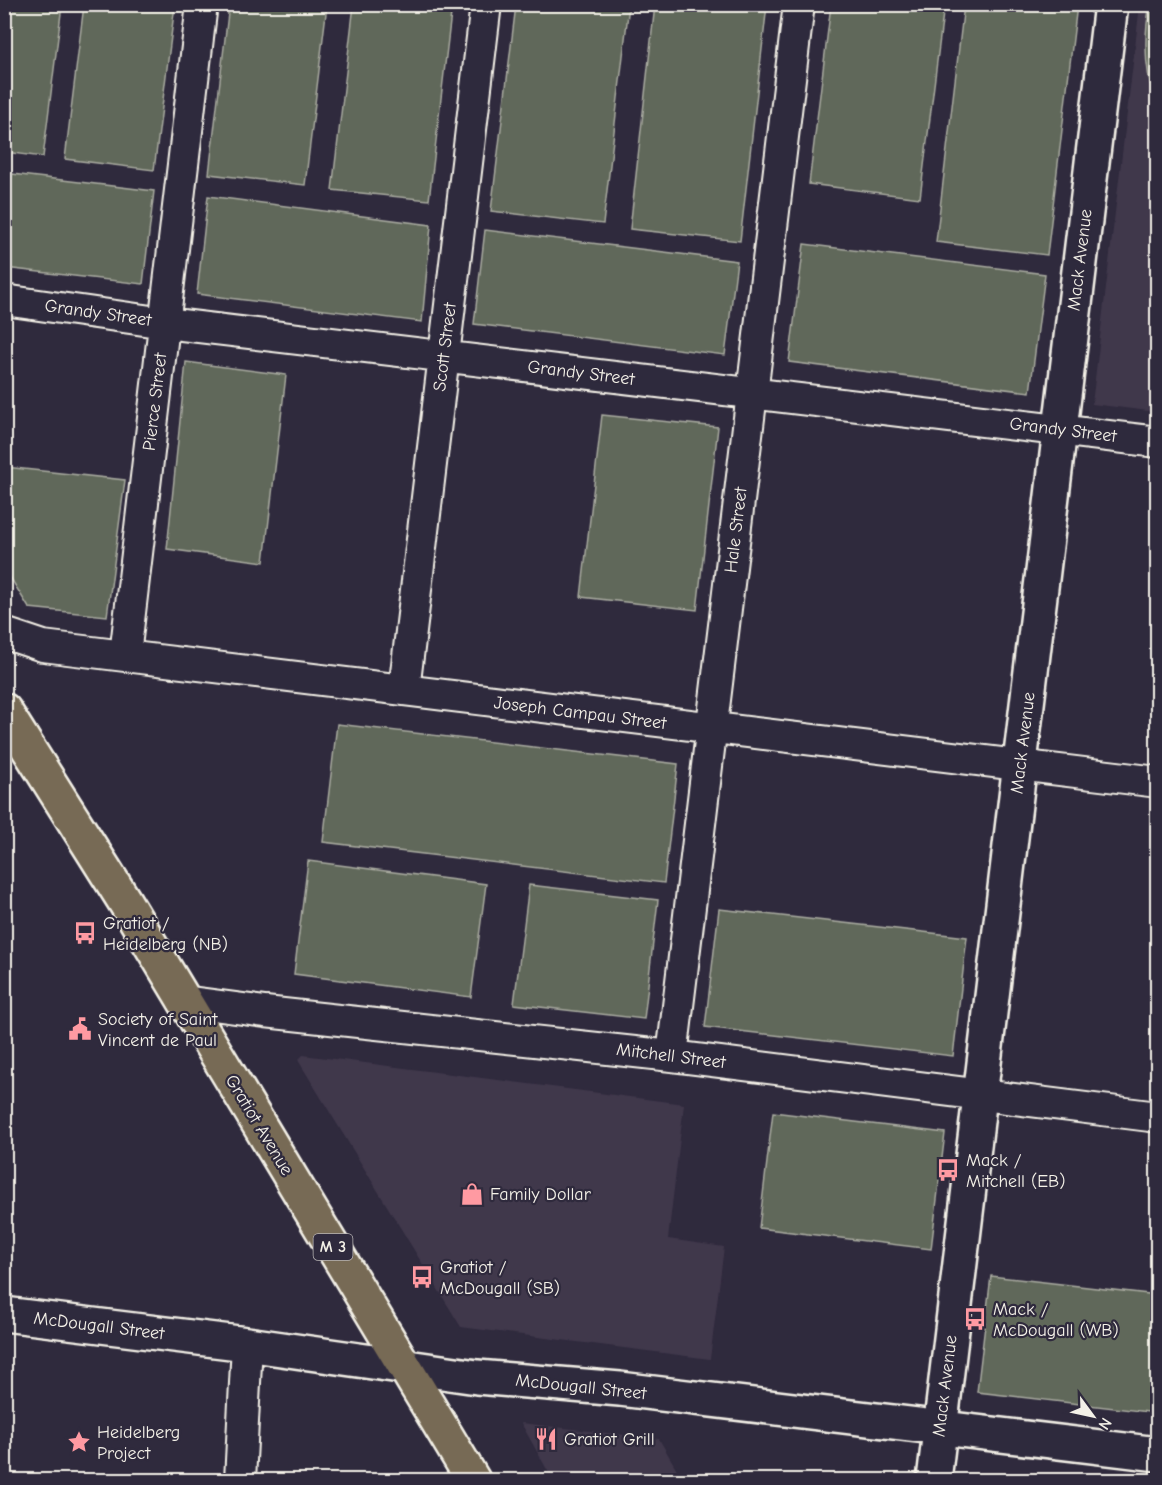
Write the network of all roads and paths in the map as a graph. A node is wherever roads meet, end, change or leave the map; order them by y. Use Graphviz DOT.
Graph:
graph roads {
  1 [pos="202,4"];
  2 [pos="486,4"];
  3 [pos="799,4"];
  4 [pos="1111,4"];
  5 [pos="4,300"];
  6 [pos="165,323"];
  7 [pos="444,356"];
  8 [pos="752,393"];
  9 [pos="1060,430"];
  10 [pos="1158,442"];
  11 [pos="4,633"];
  12 [pos="125,656"];
  13 [pos="404,690"];
  14 [pos="4,710"];
  15 [pos="712,729"];
  16 [pos="1020,765"];
  17 [pos="1158,782"];
  18 [pos="183,1000"];
  19 [pos="672,1056"];
  20 [pos="980,1095"];
  21 [pos="1158,1117"];
  22 [pos="4,1314"];
  23 [pos="247,1344"];
  24 [pos="404,1366"];
  25 [pos="940,1428"];
  26 [pos="1158,1454"];
  27 [pos="240,1480"];
  28 [pos="473,1480"];
  29 [pos="934,1480"];
  1 -- 6 [label="street, Pierce Street"];
  2 -- 7 [label="street, Scott Street"];
  3 -- 8 [label="street, Hale Street"];
  4 -- 9 [label="main road, Mack Avenue"];
  5 -- 6 [label="street, Grandy Street"];
  6 -- 7 [label="street, Grandy Street"];
  6 -- 12 [label="street, Pierce Street"];
  7 -- 8 [label="street, Grandy Street"];
  7 -- 13 [label="street, Scott Street"];
  8 -- 9 [label="street, Grandy Street"];
  8 -- 15 [label="street, Hale Street"];
  9 -- 10 [label="street, Grandy Street"];
  9 -- 16 [label="main road, Mack Avenue"];
  11 -- 12 [label="street, Joseph Campau Street"];
  12 -- 13 [label="street, Joseph Campau Street"];
  13 -- 15 [label="street, Joseph Campau Street"];
  14 -- 18 [label="main road, Gratiot Avenue / M 3"];
  15 -- 16 [label="street, Joseph Campau Street"];
  15 -- 19 [label="street, Hale Street"];
  16 -- 17 [label="street, Joseph Campau Street"];
  16 -- 20 [label="main road, Mack Avenue"];
  18 -- 19 [label="street, Mitchell Street"];
  18 -- 24 [label="main road, Gratiot Avenue / M 3"];
  19 -- 20 [label="street, Mitchell Street"];
  20 -- 21 [label="street, Mitchell Street"];
  20 -- 25 [label="main road, Mack Avenue"];
  22 -- 23 [label="main road, McDougall Street"];
  23 -- 24 [label="main road, McDougall Street"];
  23 -- 27 [label="street"];
  24 -- 25 [label="main road, McDougall Street"];
  24 -- 28 [label="main road, Gratiot Avenue / M 3"];
  25 -- 26 [label="main road, McDougall Street"];
  25 -- 29 [label="main road, Mack Avenue"];
}
